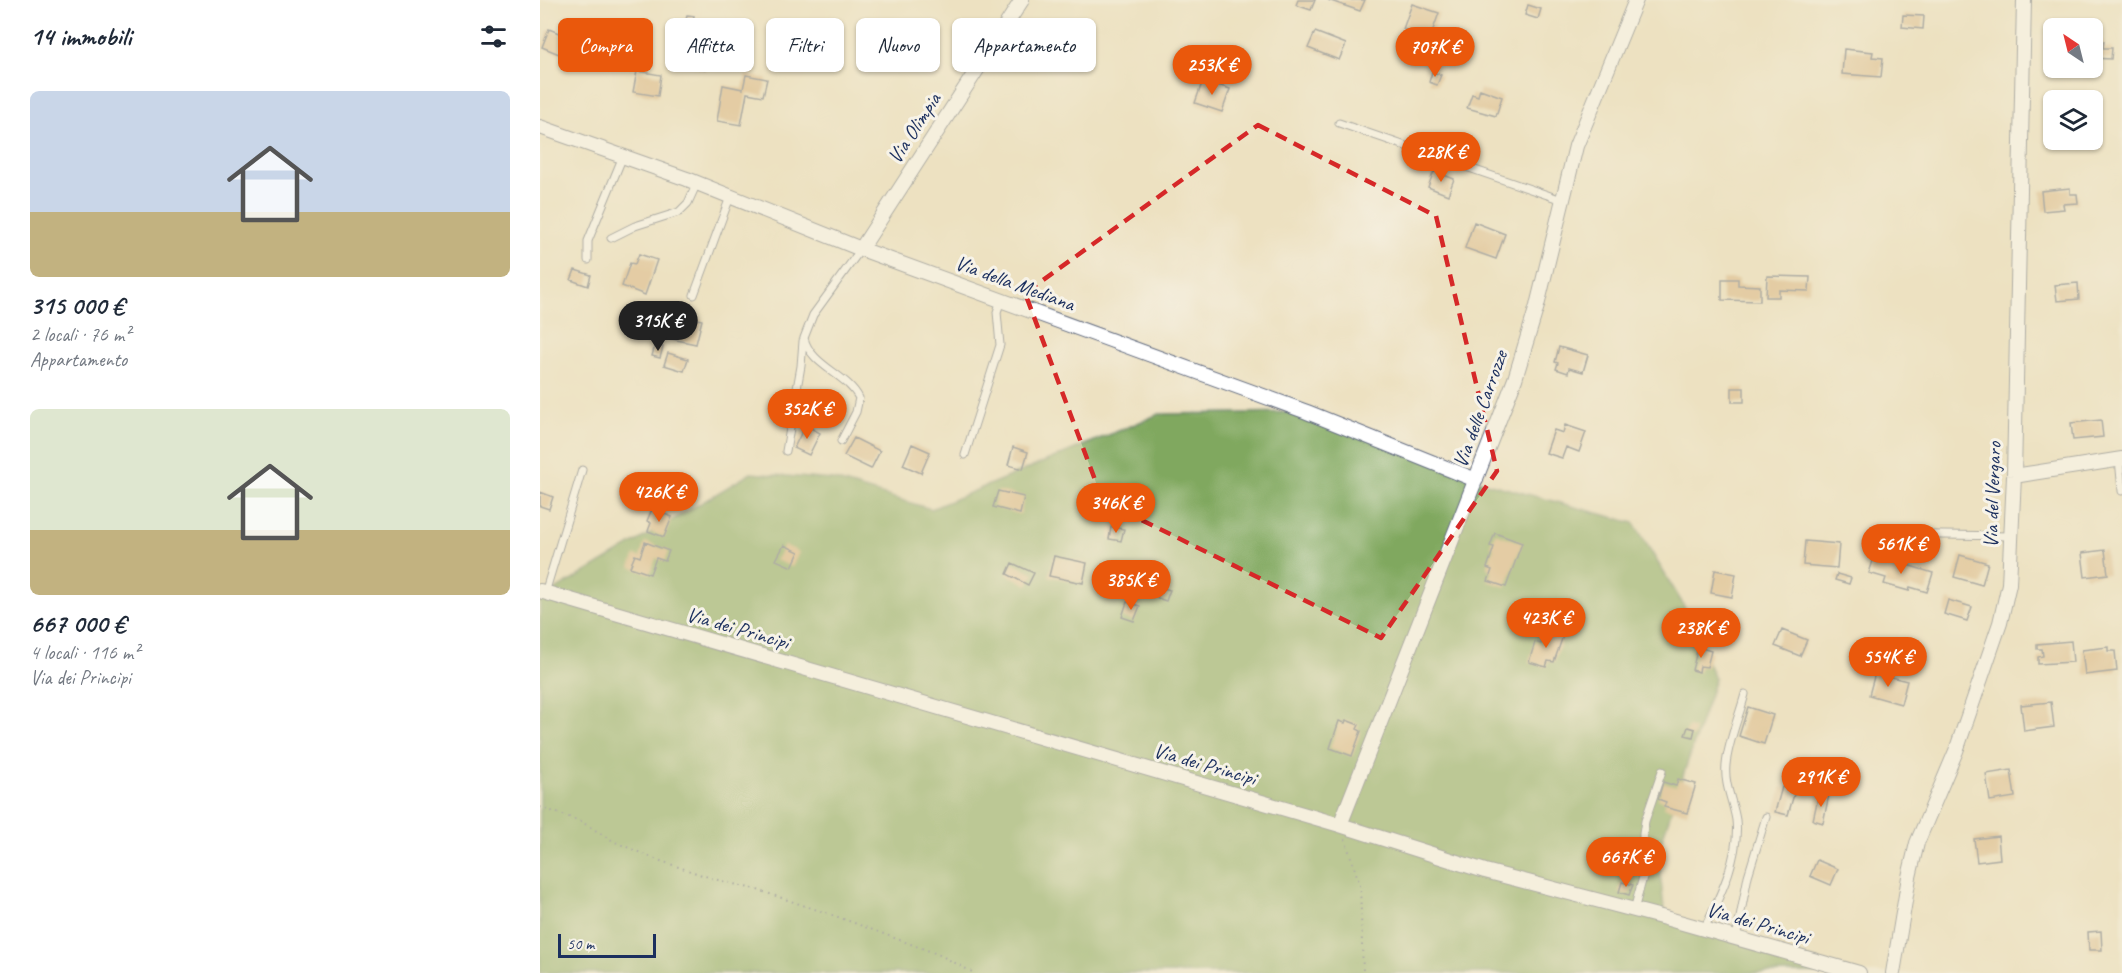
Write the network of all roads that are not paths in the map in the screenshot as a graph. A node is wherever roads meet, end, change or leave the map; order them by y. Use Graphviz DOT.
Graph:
graph roads {
  1 [pos="1022,0"];
  2 [pos="1636,0"];
  3 [pos="2024,0"];
  4 [pos="1340,123"];
  5 [pos="540,126"];
  6 [pos="623,156"];
  7 [pos="697,183"];
  8 [pos="730,196"];
  9 [pos="1562,200"];
  10 [pos="611,238"];
  11 [pos="861,249"];
  12 [pos="588,260"];
  13 [pos="694,295"];
  14 [pos="1001,300"];
  15 [pos="804,338"];
  16 [pos="841,441"];
  17 [pos="786,451"];
  18 [pos="964,455"];
  19 [pos="2121,459"];
  20 [pos="582,470"];
  21 [pos="2014,476"];
  22 [pos="1476,480"];
  23 [pos="2122,491"];
  24 [pos="1875,534"];
  25 [pos="2012,536"];
  26 [pos="543,592"];
  27 [pos="1745,694"];
  28 [pos="1662,771"];
  29 [pos="1766,817"];
  30 [pos="1340,825"];
  31 [pos="1635,910"];
  32 [pos="1704,929"];
  33 [pos="1736,938"];
  34 [pos="1859,973"];
  35 [pos="1893,973"];
  1 -- 11 [label="street, Via Olimpia"];
  2 -- 9 [label="street, Via delle Carrozze"];
  3 -- 21 [label="street, Via del Vergaro"];
  4 -- 9 [label="lane"];
  5 -- 6 [label="street, Via della Mediana"];
  6 -- 7 [label="street, Via della Mediana"];
  6 -- 12 [label="lane"];
  7 -- 8 [label="street, Via della Mediana"];
  7 -- 10 [label="lane"];
  8 -- 11 [label="street, Via della Mediana"];
  8 -- 13 [label="lane"];
  9 -- 22 [label="street, Via delle Carrozze"];
  11 -- 14 [label="street, Via della Mediana"];
  11 -- 15 [label="lane"];
  14 -- 18 [label="lane"];
  14 -- 22 [label="street, Via della Mediana"];
  15 -- 16 [label="lane"];
  15 -- 17 [label="lane"];
  19 -- 21 [label="street"];
  19 -- 23 [label="lane"];
  20 -- 26 [label="lane"];
  21 -- 25 [label="street, Via del Vergaro"];
  22 -- 30 [label="street, Via delle Carrozze"];
  24 -- 25 [label="lane"];
  25 -- 35 [label="street, Via del Vergaro"];
  26 -- 30 [label="street, Via dei Principi"];
  27 -- 32 [label="lane"];
  28 -- 31 [label="lane"];
  29 -- 33 [label="lane"];
  30 -- 31 [label="street, Via dei Principi"];
  31 -- 32 [label="street, Via dei Principi"];
  32 -- 33 [label="street, Via dei Principi"];
  33 -- 34 [label="street, Via dei Principi"];
}
